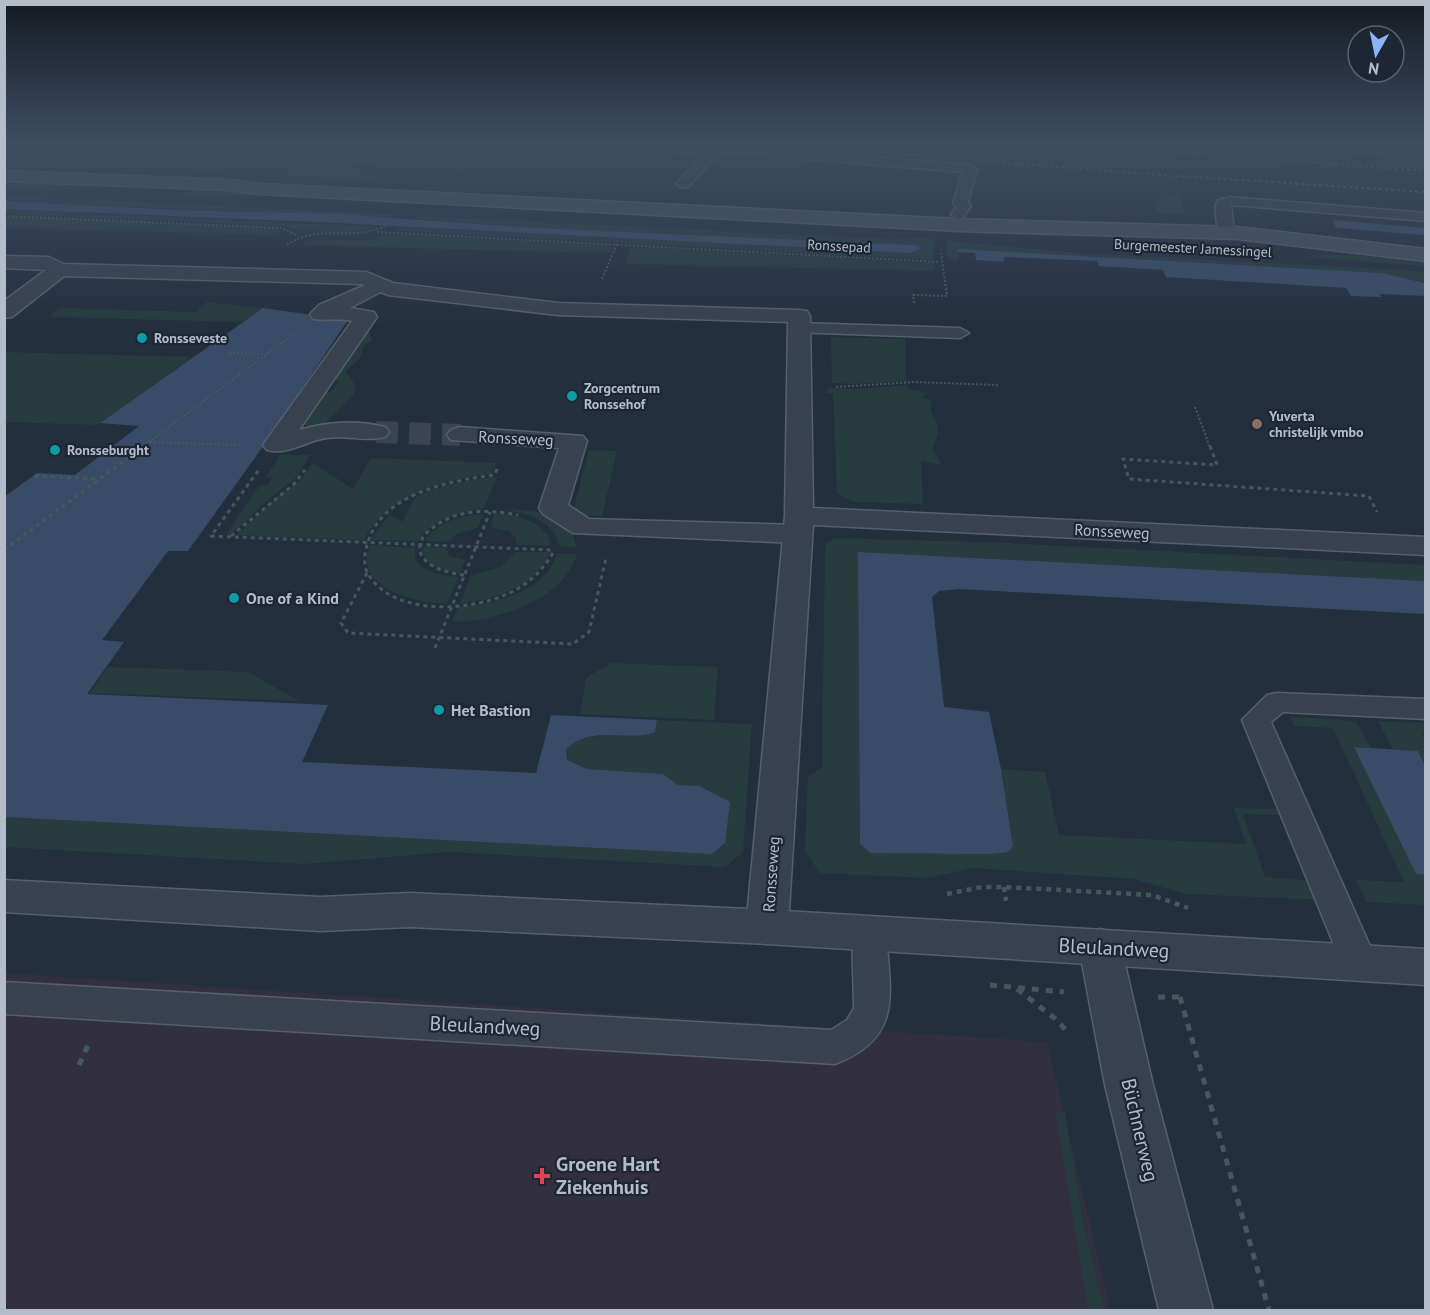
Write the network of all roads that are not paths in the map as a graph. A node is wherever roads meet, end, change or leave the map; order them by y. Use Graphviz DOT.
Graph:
graph roads {
  1 [pos="377,203"];
  2 [pos="539,203"];
  3 [pos="961,203"];
  4 [pos="1223,203"];
  5 [pos="1259,203"];
  6 [pos="959,210"];
  7 [pos="1425,217"];
  8 [pos="1106,236"];
  9 [pos="1232,239"];
  10 [pos="1425,255"];
  11 [pos="4,262"];
  12 [pos="59,270"];
  13 [pos="379,285"];
  14 [pos="4,312"];
  15 [pos="799,328"];
  16 [pos="960,333"];
  17 [pos="376,432"];
  18 [pos="460,435"];
  19 [pos="799,525"];
  20 [pos="1425,546"];
  21 [pos="1425,709"];
  22 [pos="4,896"];
  23 [pos="768,927"];
  24 [pos="869,933"];
  25 [pos="1100,947"];
  26 [pos="1359,962"];
  27 [pos="1425,967"];
  28 [pos="4,998"];
  29 [pos="1186,1311"];
  1 -- 8 [label="main road, Burgemeester Jamessingel"];
  2 -- 8 [label="main road, Burgemeester Jamessingel"];
  3 -- 6 [label="lane"];
  4 -- 9 [label="lane"];
  5 -- 7 [label="lane"];
  8 -- 9 [label="main road, Burgemeester Jamessingel"];
  9 -- 10 [label="main road, Burgemeester Jamessingel"];
  11 -- 12 [label="street"];
  12 -- 13 [label="street"];
  12 -- 14 [label="street"];
  13 -- 15 [label="street"];
  13 -- 17 [label="street"];
  15 -- 16 [label="lane"];
  15 -- 19 [label="street, Ronsseweg"];
  18 -- 19 [label="street, Ronsseweg"];
  19 -- 20 [label="street, Ronsseweg"];
  19 -- 23 [label="street, Ronsseweg"];
  21 -- 26 [label="lane"];
  22 -- 23 [label="street, Bleulandweg"];
  23 -- 24 [label="street, Bleulandweg"];
  24 -- 25 [label="street, Bleulandweg"];
  24 -- 28 [label="lane, Bleulandweg"];
  25 -- 26 [label="street, Bleulandweg"];
  25 -- 29 [label="street, Büchnerweg"];
  26 -- 27 [label="street, Bleulandweg"];
}
